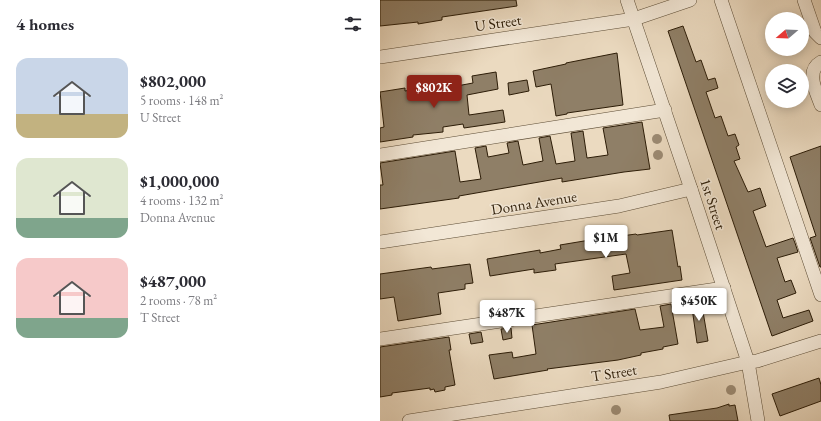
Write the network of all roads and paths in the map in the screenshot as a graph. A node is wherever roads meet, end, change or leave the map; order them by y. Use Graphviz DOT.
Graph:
graph roads {
  1 [pos="627,0"];
  2 [pos="690,0"];
  3 [pos="721,0"];
  4 [pos="805,0"];
  5 [pos="634,19"];
  6 [pos="821,38"];
  7 [pos="380,57"];
  8 [pos="821,62"];
  9 [pos="821,105"];
  10 [pos="665,110"];
  11 [pos="380,155"];
  12 [pos="691,189"];
  13 [pos="380,242"];
  14 [pos="724,288"];
  15 [pos="821,295"];
  16 [pos="380,339"];
  17 [pos="821,341"];
  18 [pos="748,362"];
  19 [pos="409,421"];
  20 [pos="758,421"];
  1 -- 5 [label="street, 1st Street"];
  2 -- 5 [label="street, U Street"];
  3 -- 15 [label="street"];
  4 -- 6 [label="street"];
  5 -- 7 [label="street, U Street"];
  5 -- 10 [label="street, 1st Street"];
  8 -- 9 [label="street"];
  10 -- 11 [label="street"];
  10 -- 12 [label="street, 1st Street"];
  12 -- 13 [label="street, Donna Avenue"];
  12 -- 14 [label="street, 1st Street"];
  14 -- 16 [label="street"];
  14 -- 18 [label="street, 1st Street"];
  17 -- 18 [label="street, T Street"];
  18 -- 19 [label="street, T Street"];
  18 -- 20 [label="street, 1st Street"];
}
